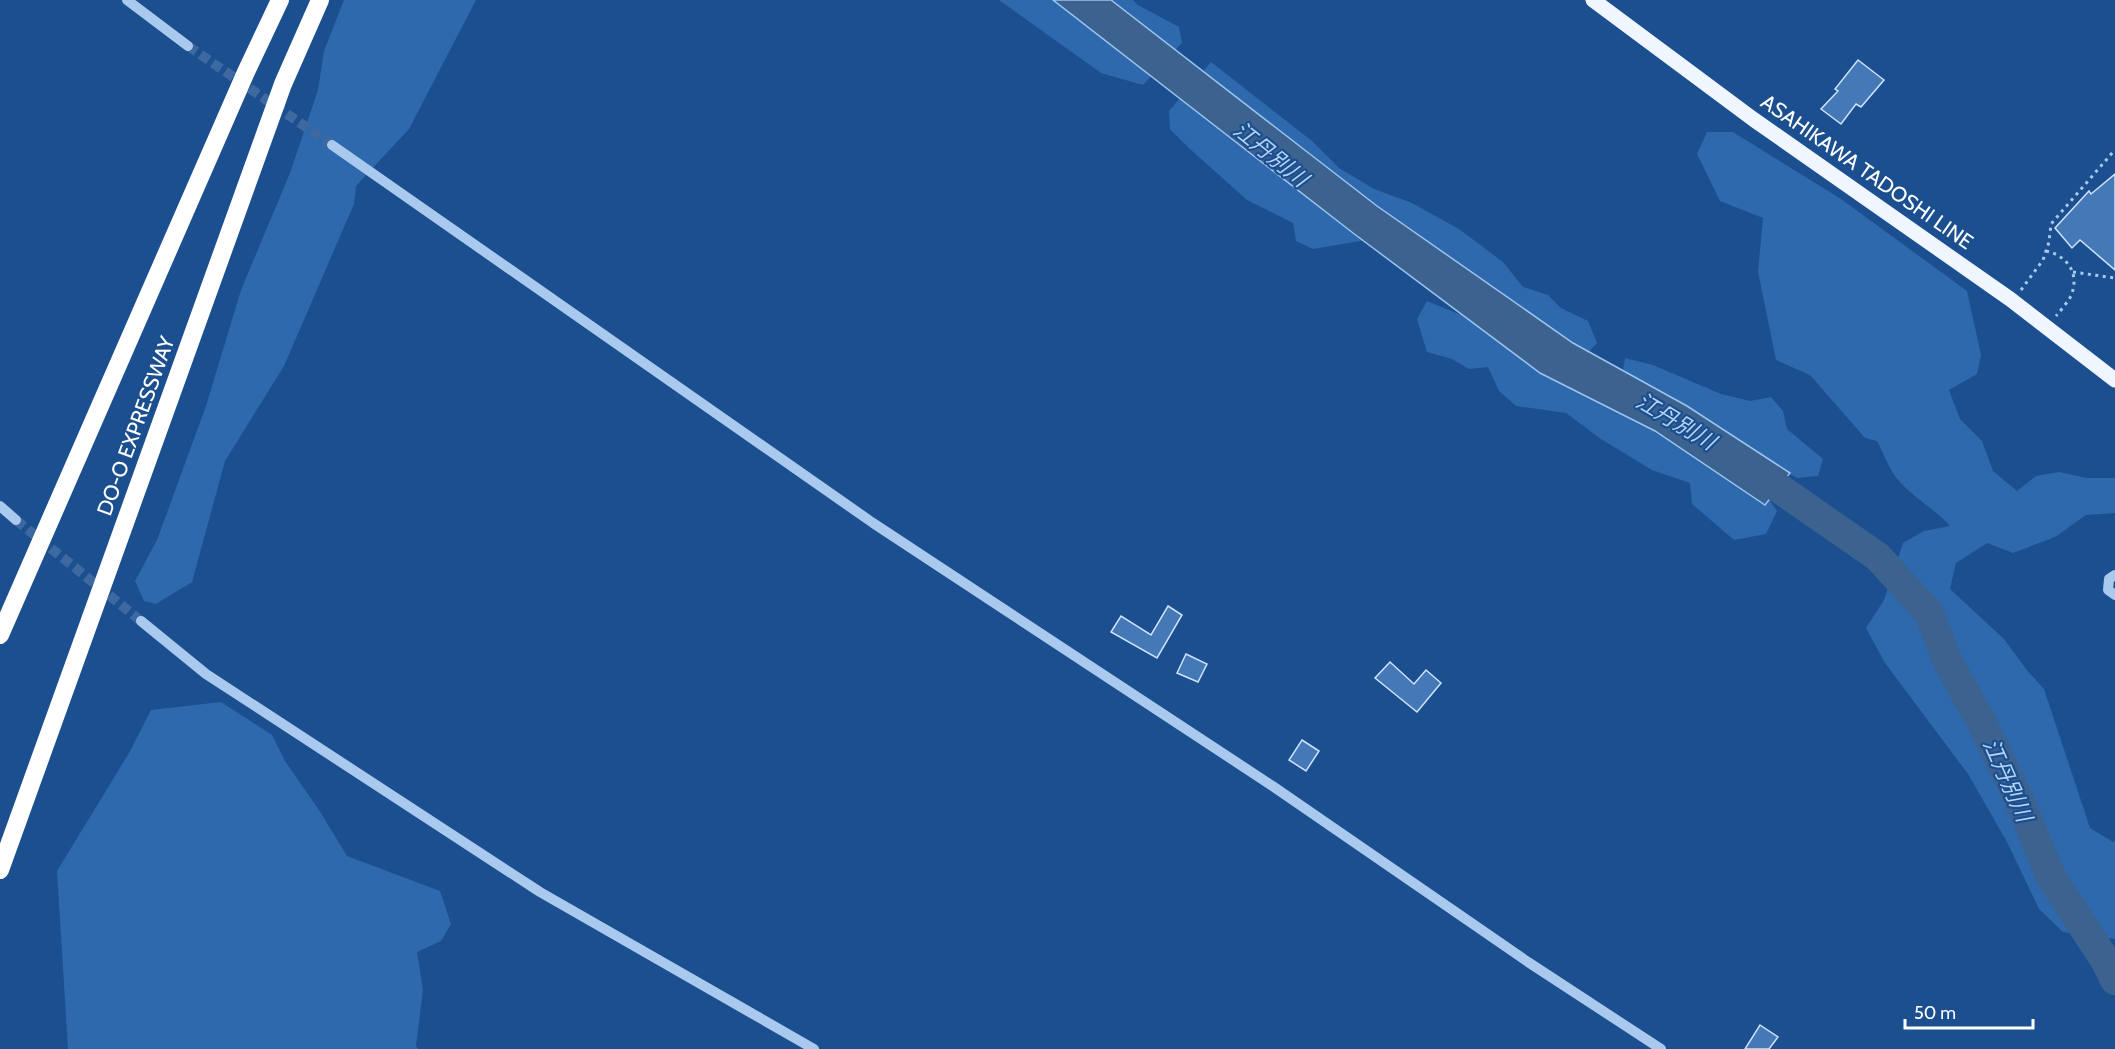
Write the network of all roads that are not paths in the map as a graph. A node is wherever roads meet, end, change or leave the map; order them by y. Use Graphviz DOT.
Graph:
graph roads {
  1 [pos="127,0"];
  2 [pos="280,0"];
  3 [pos="320,0"];
  4 [pos="1593,0"];
  5 [pos="188,46"];
  6 [pos="332,145"];
  7 [pos="2115,380"];
  8 [pos="0,506"];
  9 [pos="16,520"];
  10 [pos="2115,575"];
  11 [pos="2115,596"];
  12 [pos="141,621"];
  13 [pos="0,635"];
  14 [pos="0,870"];
  15 [pos="814,1049"];
  16 [pos="1661,1049"];
  1 -- 5 [label="street"];
  2 -- 13 [label="highway, DO-O EXPRESSWAY"];
  3 -- 14 [label="highway, DO-O EXPRESSWAY"];
  4 -- 7 [label="main road, ASAHIKAWA TADOSHI LINE"];
  6 -- 16 [label="street"];
  8 -- 9 [label="street"];
  10 -- 11 [label="street"];
  12 -- 15 [label="street"];
}
